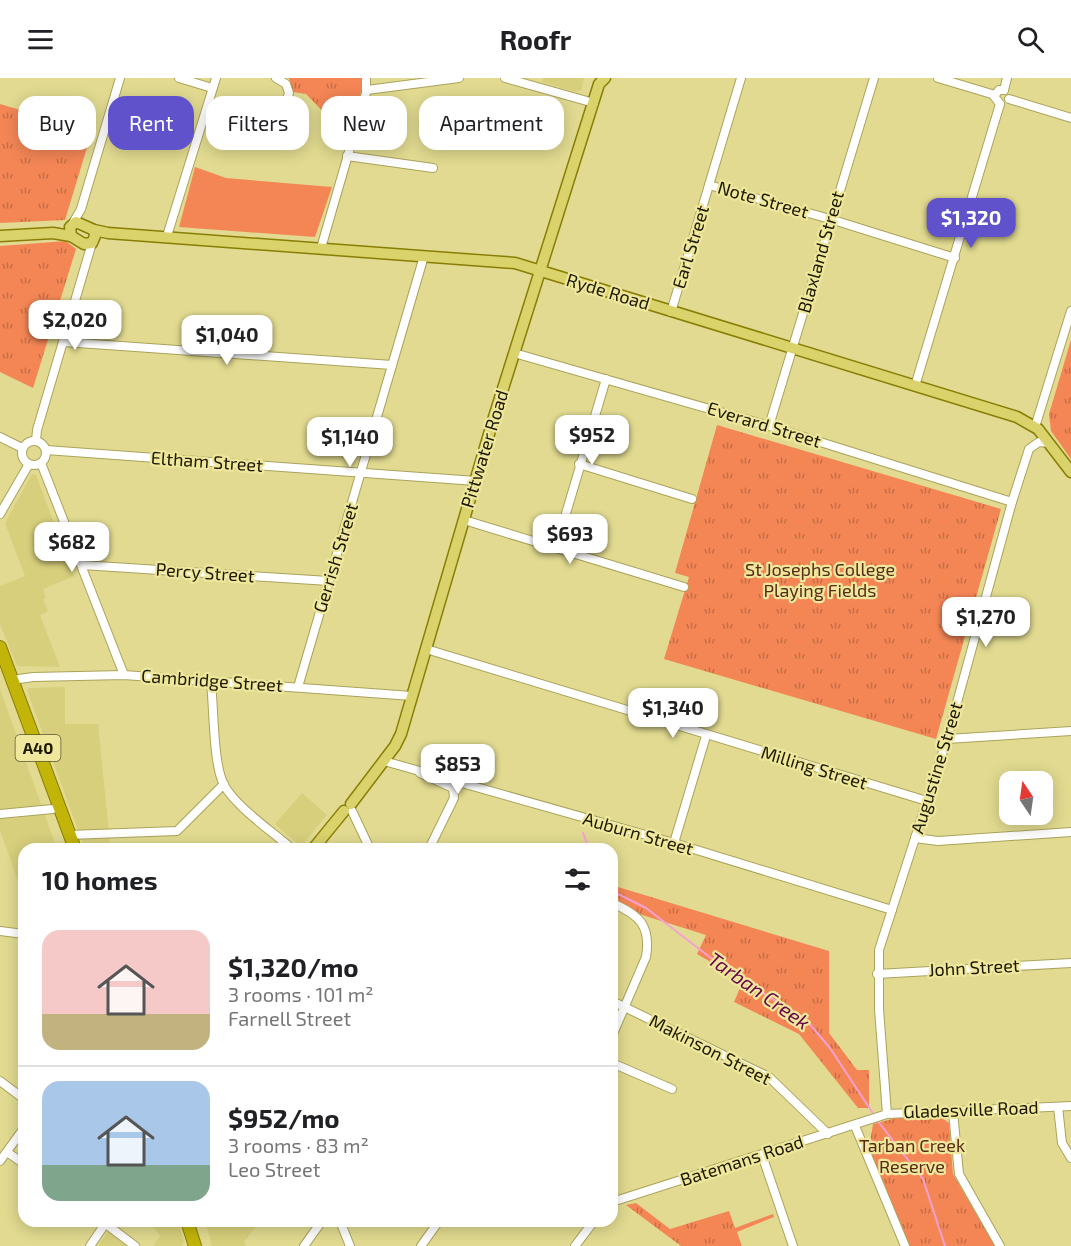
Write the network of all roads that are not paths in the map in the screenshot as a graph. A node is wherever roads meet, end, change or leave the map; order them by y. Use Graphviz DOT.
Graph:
graph roads {
  1 [pos="120,78"];
  2 [pos="178,78"];
  3 [pos="216,78"];
  4 [pos="276,78"];
  5 [pos="366,78"];
  6 [pos="459,78"];
  7 [pos="505,78"];
  8 [pos="741,78"];
  9 [pos="874,78"];
  10 [pos="938,78"];
  11 [pos="1007,78"];
  12 [pos="601,80"];
  13 [pos="212,88"];
  14 [pos="367,90"];
  15 [pos="1004,90"];
  16 [pos="995,94"];
  17 [pos="288,96"];
  18 [pos="1009,99"];
  19 [pos="594,103"];
  20 [pos="1000,104"];
  21 [pos="1071,118"];
  22 [pos="347,156"];
  23 [pos="433,168"];
  24 [pos="709,185"];
  25 [pos="830,219"];
  26 [pos="74,227"];
  27 [pos="0,236"];
  28 [pos="167,236"];
  29 [pos="91,239"];
  30 [pos="321,248"];
  31 [pos="424,256"];
  32 [pos="955,258"];
  33 [pos="541,270"];
  34 [pos="1071,311"];
  35 [pos="671,312"];
  36 [pos="64,342"];
  37 [pos="793,348"];
  38 [pos="514,353"];
  39 [pos="392,365"];
  40 [pos="606,379"];
  41 [pos="915,386"];
  42 [pos="769,426"];
  43 [pos="1035,427"];
  44 [pos="0,436"];
  45 [pos="36,441"];
  46 [pos="1049,443"];
  47 [pos="22,448"];
  48 [pos="46,450"];
  49 [pos="41,463"];
  50 [pos="29,464"];
  51 [pos="579,464"];
  52 [pos="1071,472"];
  53 [pos="362,473"];
  54 [pos="476,481"];
  55 [pos="692,499"];
  56 [pos="1012,502"];
  57 [pos="0,514"];
  58 [pos="464,520"];
  59 [pos="556,547"];
  60 [pos="82,565"];
  61 [pos="329,581"];
  62 [pos="684,587"];
  63 [pos="0,647"];
  64 [pos="426,649"];
  65 [pos="0,665"];
  66 [pos="124,675"];
  67 [pos="12,680"];
  68 [pos="211,683"];
  69 [pos="298,687"];
  70 [pos="412,696"];
  71 [pos="1071,731"];
  72 [pos="706,736"];
  73 [pos="947,739"];
  74 [pos="384,761"];
  75 [pos="411,768"];
  76 [pos="224,784"];
  77 [pos="927,801"];
  78 [pos="53,809"];
  79 [pos="349,809"];
  80 [pos="0,814"];
  81 [pos="1071,832"];
  82 [pos="69,835"];
  83 [pos="915,838"];
  84 [pos="66,843"];
  85 [pos="72,843"];
  86 [pos="285,843"];
  87 [pos="318,843"];
  88 [pos="367,843"];
  89 [pos="432,843"];
  90 [pos="674,843"];
  91 [pos="618,907"];
  92 [pos="892,910"];
  93 [pos="0,931"];
  94 [pos="18,933"];
  95 [pos="1071,963"];
  96 [pos="877,974"];
  97 [pos="618,1003"];
  98 [pos="625,1007"];
  99 [pos="618,1023"];
  100 [pos="618,1066"];
  101 [pos="0,1081"];
  102 [pos="672,1089"];
  103 [pos="18,1094"];
  104 [pos="1071,1106"];
  105 [pos="1058,1107"];
  106 [pos="953,1113"];
  107 [pos="886,1115"];
  108 [pos="872,1120"];
  109 [pos="855,1126"];
  110 [pos="828,1134"];
  111 [pos="18,1136"];
  112 [pos="7,1152"];
  113 [pos="762,1155"];
  114 [pos="1071,1158"];
  115 [pos="18,1160"];
  116 [pos="0,1161"];
  117 [pos="618,1200"];
  118 [pos="102,1227"];
  119 [pos="111,1227"];
  120 [pos="190,1227"];
  121 [pos="197,1227"];
  122 [pos="318,1227"];
  123 [pos="342,1227"];
  124 [pos="435,1227"];
  125 [pos="589,1227"];
  126 [pos="90,1246"];
  127 [pos="135,1246"];
  128 [pos="195,1246"];
  129 [pos="202,1246"];
  130 [pos="304,1246"];
  131 [pos="350,1246"];
  132 [pos="421,1246"];
  133 [pos="575,1246"];
  134 [pos="793,1246"];
  135 [pos="905,1246"];
  136 [pos="1000,1246"];
  1 -- 26 [label="street"];
  2 -- 13 [label="street"];
  3 -- 13 [label="street"];
  4 -- 17 [label="street"];
  5 -- 14 [label="street"];
  6 -- 14 [label="street"];
  7 -- 19 [label="street"];
  8 -- 24 [label="street, Earl Street"];
  9 -- 25 [label="street, Blaxland Street"];
  10 -- 16 [label="street"];
  11 -- 15 [label="street"];
  12 -- 19 [label="main road, Pittwater Road"];
  13 -- 28 [label="street"];
  14 -- 22 [label="street"];
  15 -- 16 [label="street"];
  15 -- 18 [label="street"];
  16 -- 20 [label="street"];
  18 -- 20 [label="street"];
  18 -- 21 [label="street"];
  19 -- 33 [label="main road, Pittwater Road"];
  20 -- 32 [label="street"];
  22 -- 23 [label="street"];
  22 -- 30 [label="street"];
  24 -- 25 [label="street, Note Street"];
  24 -- 35 [label="street, Earl Street"];
  25 -- 32 [label="street, Note Street"];
  25 -- 37 [label="street, Blaxland Street"];
  26 -- 27 [label="main road"];
  26 -- 29 [label="main road"];
  26 -- 29 [label="main road"];
  28 -- 29 [label="main road, Ryde Road"];
  28 -- 30 [label="main road, Ryde Road"];
  29 -- 36 [label="street"];
  30 -- 31 [label="main road, Ryde Road"];
  31 -- 33 [label="main road, Ryde Road"];
  31 -- 39 [label="street, Gerrish Street"];
  32 -- 41 [label="street"];
  33 -- 35 [label="main road, Ryde Road"];
  33 -- 38 [label="main road, Pittwater Road"];
  34 -- 43 [label="street"];
  35 -- 37 [label="main road, Ryde Road"];
  36 -- 39 [label="street"];
  36 -- 45 [label="street"];
  37 -- 41 [label="main road, Ryde Road"];
  37 -- 42 [label="street, Blaxland Street"];
  38 -- 40 [label="street, Everard Street"];
  38 -- 54 [label="main road, Pittwater Road"];
  39 -- 53 [label="street, Gerrish Street"];
  40 -- 42 [label="street, Everard Street"];
  40 -- 51 [label="street"];
  41 -- 43 [label="main road, Ryde Road"];
  42 -- 56 [label="street, Everard Street"];
  43 -- 46 [label="main road, Ryde Road"];
  44 -- 47 [label="street"];
  45 -- 47 [label="street"];
  45 -- 48 [label="street"];
  46 -- 52 [label="main road, Ryde Road"];
  46 -- 56 [label="street, Augustine Street"];
  47 -- 50 [label="street"];
  48 -- 49 [label="street"];
  48 -- 53 [label="street, Eltham Street"];
  49 -- 50 [label="street"];
  49 -- 60 [label="street"];
  50 -- 57 [label="street"];
  51 -- 55 [label="street"];
  51 -- 59 [label="street"];
  53 -- 54 [label="street, Eltham Street"];
  53 -- 61 [label="street, Gerrish Street"];
  54 -- 58 [label="main road, Pittwater Road"];
  56 -- 73 [label="street, Augustine Street"];
  58 -- 59 [label="street"];
  58 -- 64 [label="main road, Pittwater Road"];
  59 -- 62 [label="street"];
  60 -- 61 [label="street, Percy Street"];
  60 -- 66 [label="street"];
  61 -- 69 [label="street, Gerrish Street"];
  63 -- 67 [label="highway, A40"];
  64 -- 70 [label="main road, Pittwater Road"];
  64 -- 72 [label="street, Milling Street"];
  65 -- 78 [label="highway, A40"];
  66 -- 67 [label="street, Cambridge Street"];
  66 -- 68 [label="street, Cambridge Street"];
  67 -- 82 [label="highway, A40"];
  68 -- 69 [label="street, Cambridge Street"];
  68 -- 76 [label="street"];
  69 -- 70 [label="street, Cambridge Street"];
  70 -- 74 [label="main road, Pittwater Road"];
  71 -- 73 [label="street"];
  72 -- 77 [label="street, Milling Street"];
  72 -- 90 [label="street"];
  73 -- 77 [label="street, Augustine Street"];
  74 -- 75 [label="street, Auburn Street"];
  74 -- 79 [label="main road, Pittwater Road"];
  75 -- 89 [label="street"];
  75 -- 90 [label="street, Auburn Street"];
  76 -- 82 [label="street"];
  76 -- 86 [label="street"];
  77 -- 83 [label="street, Augustine Street"];
  78 -- 80 [label="street"];
  78 -- 84 [label="highway, A40"];
  79 -- 87 [label="main road, Pittwater Road"];
  79 -- 88 [label="street"];
  81 -- 83 [label="street"];
  82 -- 85 [label="highway, A40"];
  83 -- 92 [label="street, Augustine Street"];
  90 -- 92 [label="street, Auburn Street"];
  91 -- 98 [label="street"];
  92 -- 96 [label="street, Augustine Street"];
  93 -- 94 [label="street"];
  95 -- 96 [label="street, John Street"];
  96 -- 107 [label="street, Augustine Street"];
  97 -- 98 [label="street, Makinson Street"];
  98 -- 99 [label="street"];
  98 -- 110 [label="street, Makinson Street"];
  100 -- 102 [label="street"];
  101 -- 103 [label="street"];
  104 -- 105 [label="street, Gladesville Road"];
  105 -- 106 [label="street, Gladesville Road"];
  105 -- 114 [label="street"];
  106 -- 107 [label="street, Gladesville Road"];
  106 -- 136 [label="street"];
  107 -- 108 [label="street, Gladesville Road"];
  108 -- 109 [label="street, Batemans Road"];
  109 -- 110 [label="street, Batemans Road"];
  109 -- 135 [label="street"];
  110 -- 113 [label="street, Batemans Road"];
  111 -- 112 [label="street"];
  112 -- 115 [label="street"];
  112 -- 116 [label="street"];
  113 -- 117 [label="street, Batemans Road"];
  113 -- 134 [label="street"];
  118 -- 126 [label="street"];
  119 -- 127 [label="street"];
  120 -- 128 [label="highway"];
  121 -- 129 [label="highway"];
  122 -- 130 [label="street"];
  123 -- 131 [label="street"];
  124 -- 132 [label="street"];
  125 -- 133 [label="street"];
}
